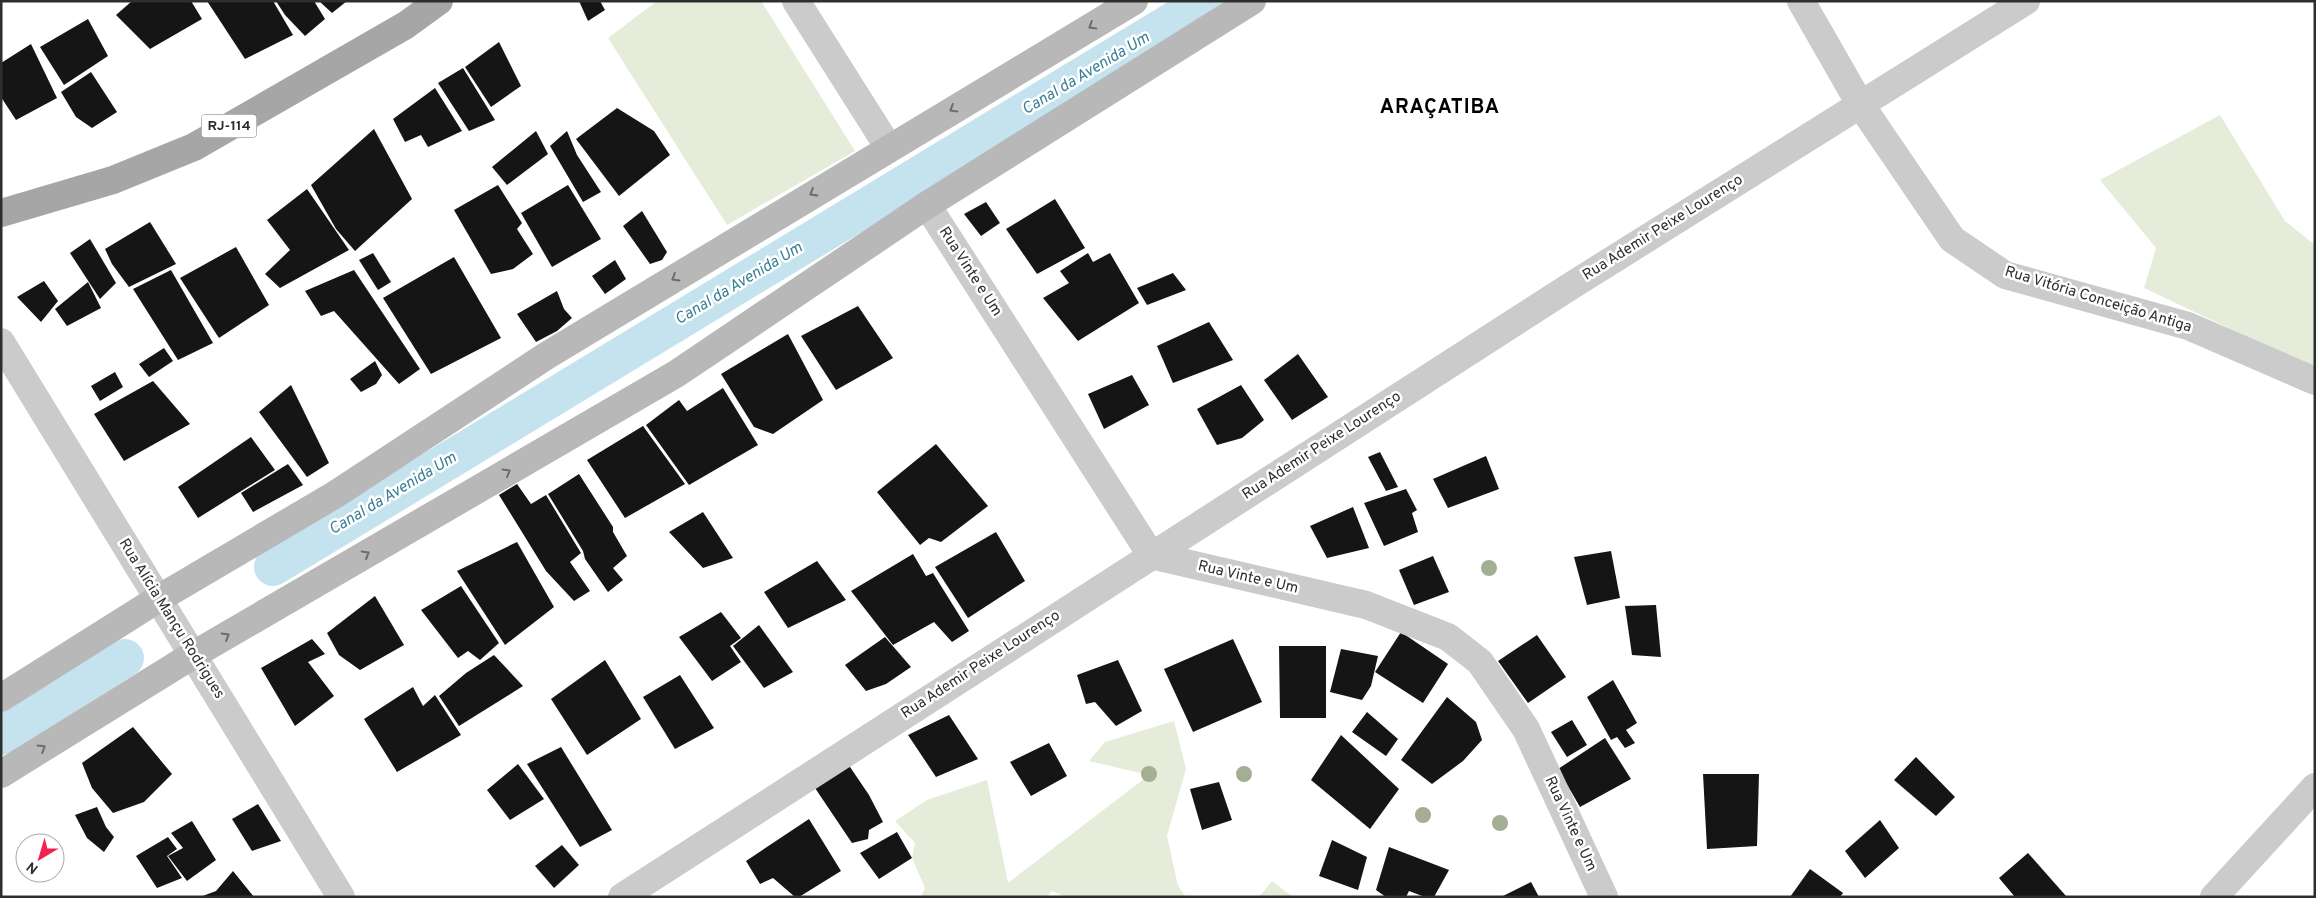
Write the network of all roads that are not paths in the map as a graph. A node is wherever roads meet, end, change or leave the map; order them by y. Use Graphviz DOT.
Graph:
graph roads {
  1 [pos="440,1"];
  2 [pos="796,1"];
  3 [pos="1134,1"];
  4 [pos="1252,1"];
  5 [pos="1800,1"];
  6 [pos="2026,1"];
  7 [pos="1860,104"];
  8 [pos="889,148"];
  9 [pos="927,205"];
  10 [pos="1,212"];
  11 [pos="1,342"];
  12 [pos="2315,380"];
  13 [pos="1151,555"];
  14 [pos="163,607"];
  15 [pos="188,647"];
  16 [pos="1,698"];
  17 [pos="1,774"];
  18 [pos="2315,787"];
  19 [pos="341,897"];
  20 [pos="622,897"];
  21 [pos="1604,897"];
  22 [pos="2214,897"];
  1 -- 10 [label="main road, RJ-114"];
  2 -- 8 [label="street"];
  3 -- 8 [label="street, one-way"];
  4 -- 9 [label="street"];
  5 -- 7 [label="street, Rua Vitória Conceição Antiga"];
  6 -- 7 [label="street, Rua Ademir Peixe Lourenço"];
  7 -- 12 [label="street, Rua Vitória Conceição Antiga"];
  7 -- 13 [label="street, Rua Ademir Peixe Lourenço"];
  8 -- 14 [label="street, one-way"];
  9 -- 13 [label="street, Rua Vinte e Um"];
  15 -- 9 [label="street, one-way"];
  11 -- 14 [label="street, Rua Alícia Mançu Rodrigues"];
  13 -- 20 [label="street, Rua Ademir Peixe Lourenço"];
  13 -- 21 [label="street, Rua Vinte e Um"];
  14 -- 15 [label="street, Rua Alícia Mançu Rodrigues"];
  14 -- 16 [label="street"];
  17 -- 15 [label="street, one-way"];
  15 -- 19 [label="street, Rua Alícia Mançu Rodrigues"];
  18 -- 22 [label="street"];
}
